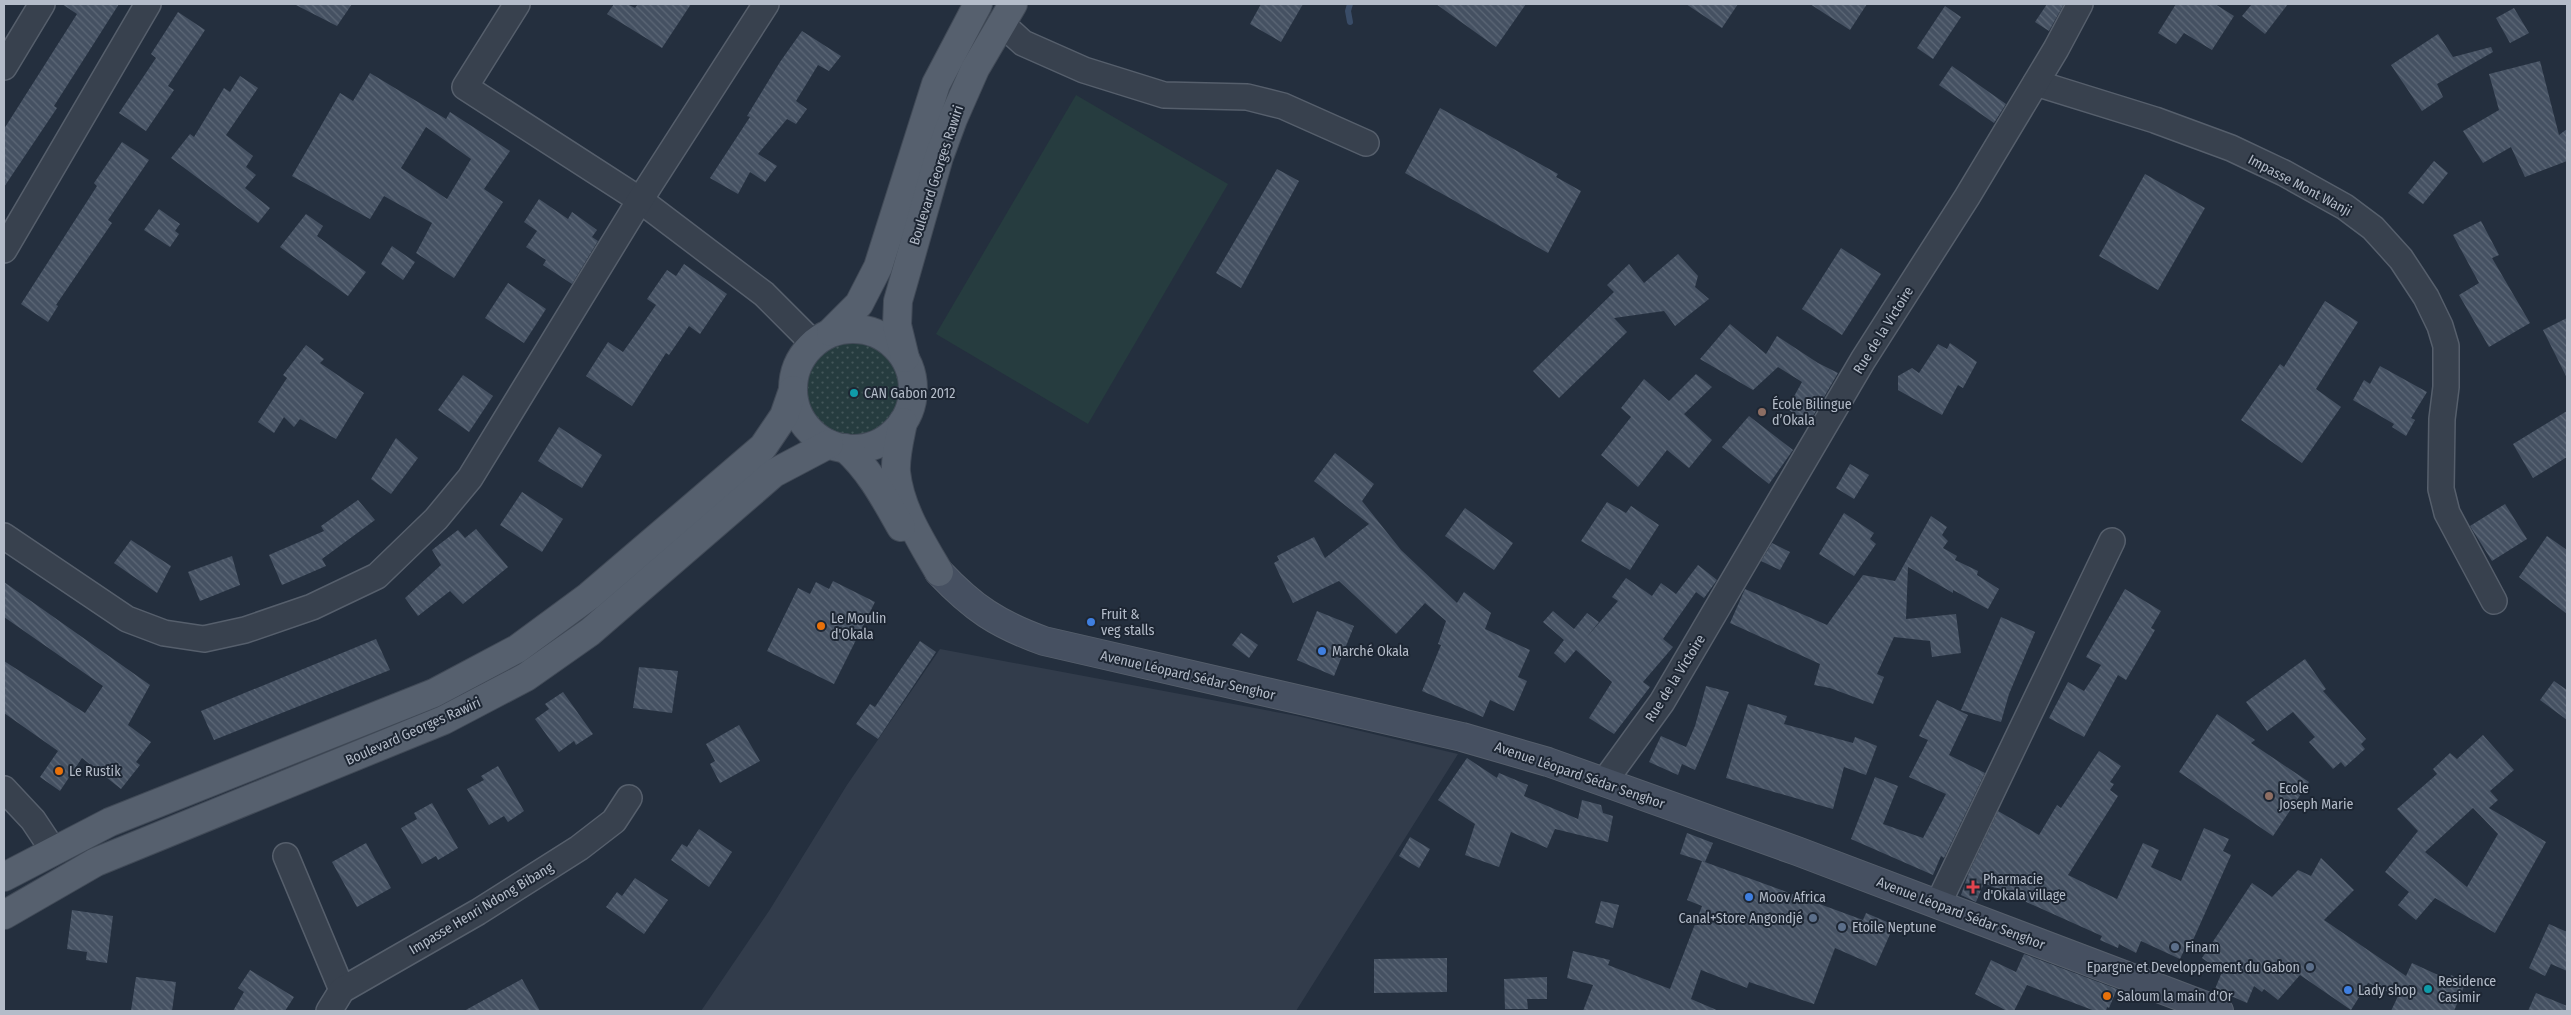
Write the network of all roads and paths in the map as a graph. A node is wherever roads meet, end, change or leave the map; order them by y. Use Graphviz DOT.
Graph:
graph roads {
  1 [pos="42,4"];
  2 [pos="148,4"];
  3 [pos="517,4"];
  4 [pos="766,4"];
  5 [pos="978,4"];
  6 [pos="2080,4"];
  7 [pos="1007,14"];
  8 [pos="4,67"];
  9 [pos="2036,83"];
  10 [pos="1366,143"];
  11 [pos="640,200"];
  12 [pos="4,250"];
  13 [pos="822,338"];
  14 [pos="905,358"];
  15 [pos="793,390"];
  16 [pos="903,422"];
  17 [pos="837,446"];
  18 [pos="4,536"];
  19 [pos="2112,541"];
  20 [pos="938,572"];
  21 [pos="2494,601"];
  22 [pos="1604,782"];
  23 [pos="4,789"];
  24 [pos="629,798"];
  25 [pos="53,850"];
  26 [pos="286,856"];
  27 [pos="4,877"];
  28 [pos="1938,904"];
  29 [pos="4,915"];
  30 [pos="342,990"];
  31 [pos="329,1011"];
  32 [pos="2219,1011"];
  1 -- 8 [label="street"];
  2 -- 12 [label="street"];
  3 -- 11 [label="street"];
  4 -- 11 [label="street"];
  5 -- 13 [label="main road, Boulevard Georges Rawiri"];
  6 -- 9 [label="street, Rue de la Victoire"];
  7 -- 10 [label="street"];
  7 -- 14 [label="main road, Boulevard Georges Rawiri"];
  9 -- 21 [label="street, Impasse Mont Wanji"];
  9 -- 22 [label="street, Rue de la Victoire"];
  11 -- 13 [label="street"];
  11 -- 18 [label="street"];
  13 -- 14 [label="main road"];
  13 -- 15 [label="main road"];
  14 -- 16 [label="main road"];
  15 -- 17 [label="main road"];
  15 -- 25 [label="main road, Boulevard Georges Rawiri"];
  16 -- 17 [label="main road"];
  16 -- 20 [label="main road"];
  17 -- 20 [label="main road"];
  17 -- 29 [label="main road, Boulevard Georges Rawiri"];
  19 -- 28 [label="street"];
  20 -- 22 [label="street, Avenue Léopard Sédar Senghor"];
  22 -- 28 [label="street, Avenue Léopard Sédar Senghor"];
  23 -- 25 [label="street"];
  24 -- 30 [label="street, Impasse Henri Ndong Bibang"];
  25 -- 27 [label="main road, Boulevard Georges Rawiri"];
  26 -- 30 [label="street"];
  28 -- 32 [label="street, Avenue Léopard Sédar Senghor"];
  30 -- 31 [label="street, Impasse Henri Ndong Bibang"];
}
